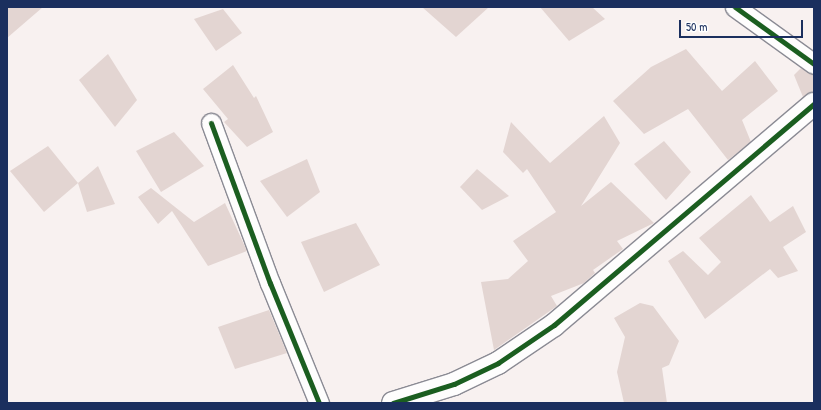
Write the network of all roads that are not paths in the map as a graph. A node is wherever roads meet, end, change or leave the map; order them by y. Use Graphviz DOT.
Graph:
graph roads {
  1 [pos="735,7"];
  2 [pos="814,64"];
  3 [pos="814,104"];
  4 [pos="211,123"];
  5 [pos="319,403"];
  6 [pos="393,403"];
  1 -- 2 [label="street"];
  3 -- 6 [label="street"];
  4 -- 5 [label="street"];
}
